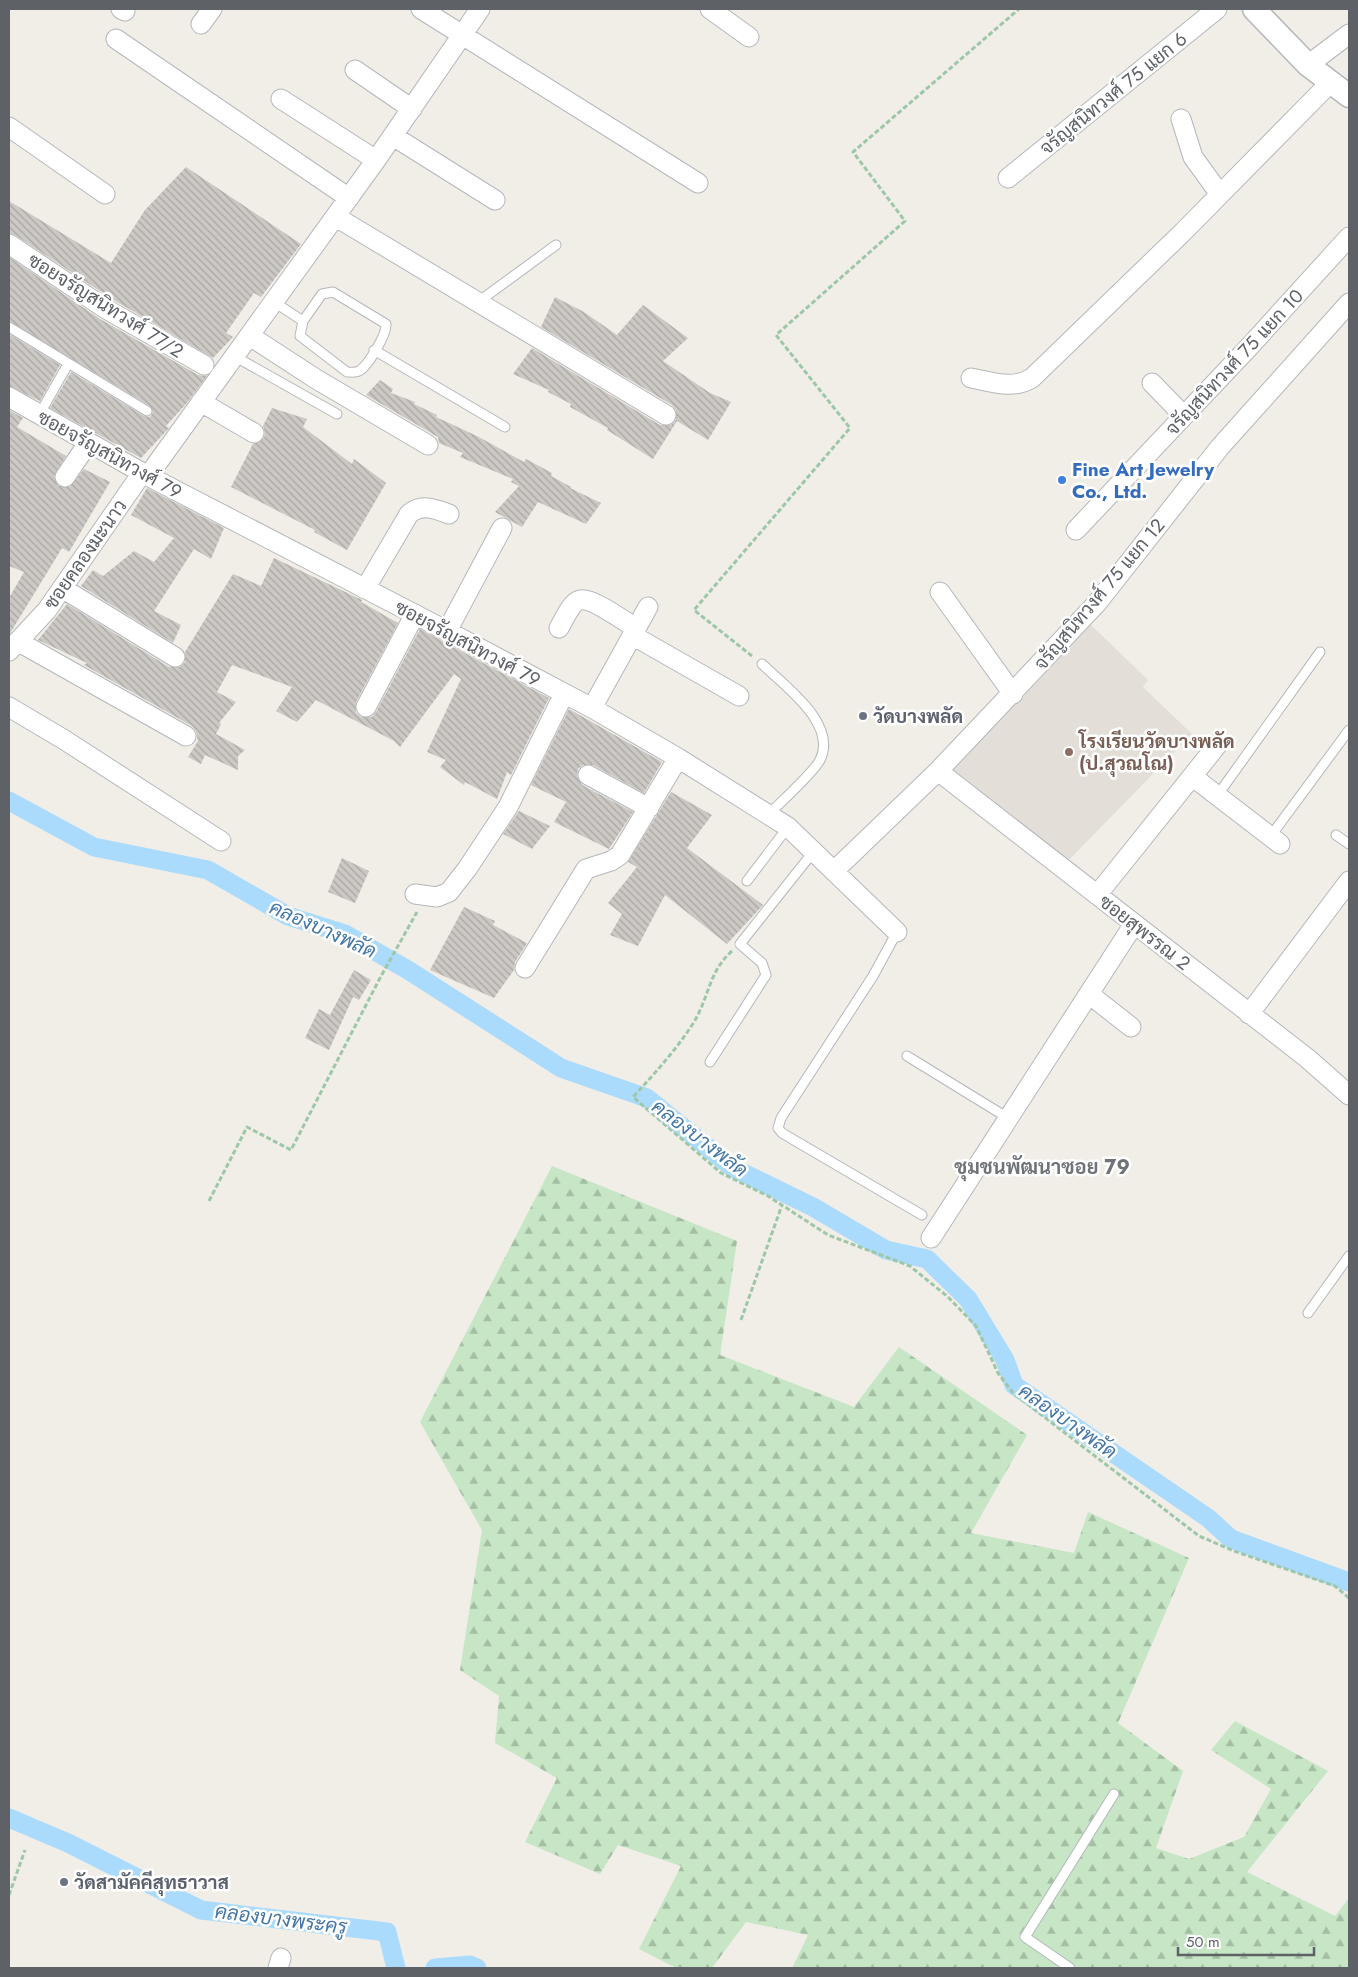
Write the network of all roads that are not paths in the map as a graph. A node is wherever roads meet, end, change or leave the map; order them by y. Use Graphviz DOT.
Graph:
graph roads {
  1 [pos="421,9"];
  2 [pos="480,9"];
  3 [pos="710,9"];
  4 [pos="1218,9"];
  5 [pos="1254,9"];
  6 [pos="462,34"];
  7 [pos="1349,34"];
  8 [pos="749,37"];
  9 [pos="116,39"];
  10 [pos="1308,65"];
  11 [pos="355,70"];
  12 [pos="1331,82"];
  13 [pos="1349,96"];
  14 [pos="281,100"];
  15 [pos="412,109"];
  16 [pos="1181,119"];
  17 [pos="9,127"];
  18 [pos="393,136"];
  19 [pos="376,160"];
  20 [pos="1008,178"];
  21 [pos="698,183"];
  22 [pos="1219,193"];
  23 [pos="105,194"];
  24 [pos="349,198"];
  25 [pos="495,200"];
  26 [pos="336,216"];
  27 [pos="1349,237"];
  28 [pos="9,244"];
  29 [pos="556,244"];
  30 [pos="274,302"];
  31 [pos="478,302"];
  32 [pos="1349,303"];
  33 [pos="303,321"];
  34 [pos="9,327"];
  35 [pos="250,336"];
  36 [pos="374,350"];
  37 [pos="234,356"];
  38 [pos="68,364"];
  39 [pos="204,364"];
  40 [pos="972,378"];
  41 [pos="1152,383"];
  42 [pos="9,397"];
  43 [pos="202,402"];
  44 [pos="147,411"];
  45 [pos="337,414"];
  46 [pos="39,415"];
  47 [pos="666,415"];
  48 [pos="1184,416"];
  49 [pos="506,427"];
  50 [pos="254,433"];
  51 [pos="89,442"];
  52 [pos="428,445"];
  53 [pos="145,474"];
  54 [pos="65,477"];
  55 [pos="449,514"];
  56 [pos="502,528"];
  57 [pos="1076,530"];
  58 [pos="62,588"];
  59 [pos="365,589"];
  60 [pos="940,592"];
  61 [pos="648,607"];
  62 [pos="415,614"];
  63 [pos="560,628"];
  64 [pos="447,631"];
  65 [pos="634,631"];
  66 [pos="18,642"];
  67 [pos="1320,652"];
  68 [pos="175,657"];
  69 [pos="762,664"];
  70 [pos="564,694"];
  71 [pos="1013,694"];
  72 [pos="739,696"];
  73 [pos="9,707"];
  74 [pos="366,707"];
  75 [pos="592,708"];
  76 [pos="1349,730"];
  77 [pos="186,736"];
  78 [pos="1218,744"];
  79 [pos="678,758"];
  80 [pos="938,771"];
  81 [pos="588,776"];
  82 [pos="1193,777"];
  83 [pos="1217,796"];
  84 [pos="649,808"];
  85 [pos="770,813"];
  86 [pos="788,827"];
  87 [pos="1336,835"];
  88 [pos="221,841"];
  89 [pos="1275,841"];
  90 [pos="1349,844"];
  91 [pos="814,850"];
  92 [pos="834,872"];
  93 [pos="747,881"];
  94 [pos="1349,881"];
  95 [pos="1097,894"];
  96 [pos="420,895"];
  97 [pos="1134,924"];
  98 [pos="897,932"];
  99 [pos="525,968"];
  100 [pos="1089,994"];
  101 [pos="1249,1014"];
  102 [pos="1130,1027"];
  103 [pos="907,1056"];
  104 [pos="710,1062"];
  105 [pos="1349,1094"];
  106 [pos="1008,1118"];
  107 [pos="922,1216"];
  108 [pos="931,1238"];
  109 [pos="1349,1256"];
  110 [pos="1308,1313"];
  111 [pos="1114,1794"];
  112 [pos="1070,1968"];
  1 -- 6 [label="street"];
  2 -- 6 [label="street, ซอยคลองมะนาว"];
  3 -- 8 [label="street"];
  4 -- 20 [label="street, จรัญสนิทวงศ์ 75 แยก 6"];
  5 -- 10 [label="street"];
  6 -- 15 [label="street, ซอยคลองมะนาว"];
  6 -- 21 [label="street"];
  7 -- 10 [label="street"];
  9 -- 24 [label="street"];
  10 -- 12 [label="street"];
  11 -- 15 [label="street"];
  12 -- 13 [label="street"];
  12 -- 22 [label="street"];
  14 -- 19 [label="street"];
  15 -- 18 [label="street, ซอยคลองมะนาว"];
  16 -- 22 [label="street"];
  17 -- 23 [label="street"];
  18 -- 19 [label="street, ซอยคลองมะนาว"];
  18 -- 25 [label="street"];
  19 -- 24 [label="street, ซอยคลองมะนาว"];
  22 -- 40 [label="street"];
  24 -- 26 [label="street, ซอยคลองมะนาว"];
  26 -- 30 [label="street, ซอยคลองมะนาว"];
  26 -- 31 [label="street"];
  27 -- 48 [label="street, จรัญสนิทวงศ์ 75 แยก 10"];
  28 -- 39 [label="street, ซอยจรัญสนิทวงศ์ 77/2"];
  29 -- 31 [label="lane"];
  30 -- 33 [label="lane"];
  30 -- 35 [label="street, ซอยคลองมะนาว"];
  31 -- 47 [label="street"];
  32 -- 71 [label="street, จรัญสนิทวงศ์ 75 แยก 12"];
  33 -- 36 [label="lane"];
  33 -- 36 [label="lane"];
  34 -- 38 [label="lane"];
  35 -- 37 [label="street, ซอยคลองมะนาว"];
  35 -- 52 [label="street"];
  36 -- 49 [label="lane"];
  37 -- 43 [label="street, ซอยคลองมะนาว"];
  37 -- 45 [label="lane"];
  38 -- 44 [label="lane"];
  38 -- 46 [label="lane"];
  41 -- 48 [label="street"];
  42 -- 46 [label="street, ซอยจรัญสนิทวงศ์ 79"];
  43 -- 50 [label="street"];
  43 -- 53 [label="street, ซอยคลองมะนาว"];
  46 -- 51 [label="street, ซอยจรัญสนิทวงศ์ 79"];
  48 -- 57 [label="street, จรัญสนิทวงศ์ 75 แยก 10"];
  51 -- 53 [label="street, ซอยจรัญสนิทวงศ์ 79"];
  51 -- 54 [label="street"];
  53 -- 58 [label="street, ซอยคลองมะนาว"];
  53 -- 59 [label="street, ซอยจรัญสนิทวงศ์ 79"];
  55 -- 59 [label="street"];
  56 -- 64 [label="street"];
  58 -- 66 [label="street, ซอยคลองมะนาว"];
  58 -- 68 [label="street"];
  59 -- 62 [label="street, ซอยจรัญสนิทวงศ์ 79"];
  60 -- 71 [label="street"];
  61 -- 65 [label="street"];
  62 -- 64 [label="street, ซอยจรัญสนิทวงศ์ 79"];
  62 -- 74 [label="street"];
  63 -- 65 [label="street"];
  64 -- 70 [label="street, ซอยจรัญสนิทวงศ์ 79"];
  65 -- 72 [label="street"];
  65 -- 75 [label="street"];
  66 -- 77 [label="street"];
  67 -- 83 [label="lane"];
  69 -- 85 [label="lane"];
  70 -- 75 [label="street, ซอยจรัญสนิทวงศ์ 79"];
  70 -- 96 [label="street"];
  71 -- 80 [label="street, จรัญสนิทวงศ์ 75 แยก 12"];
  73 -- 88 [label="street"];
  75 -- 79 [label="street, ซอยจรัญสนิทวงศ์ 79"];
  76 -- 89 [label="lane"];
  78 -- 82 [label="street"];
  79 -- 84 [label="street"];
  79 -- 85 [label="street, ซอยจรัญสนิทวงศ์ 79"];
  80 -- 92 [label="street, จรัญสนิทวงศ์ 75 แยก 12"];
  80 -- 95 [label="street, ซอยสุพรรณ 2"];
  81 -- 84 [label="street"];
  82 -- 83 [label="street"];
  82 -- 95 [label="street"];
  83 -- 89 [label="street"];
  84 -- 99 [label="street"];
  85 -- 86 [label="street, ซอยจรัญสนิทวงศ์ 79"];
  86 -- 91 [label="street, ซอยจรัญสนิทวงศ์ 79"];
  86 -- 93 [label="lane"];
  87 -- 90 [label="lane"];
  91 -- 92 [label="street, ซอยจรัญสนิทวงศ์ 79"];
  91 -- 104 [label="lane"];
  92 -- 98 [label="street, ซอยจรัญสนิทวงศ์ 79"];
  94 -- 101 [label="street"];
  95 -- 97 [label="street, ซอยสุพรรณ 2"];
  97 -- 100 [label="street"];
  97 -- 101 [label="street, ซอยสุพรรณ 2"];
  98 -- 107 [label="lane"];
  100 -- 102 [label="street"];
  100 -- 106 [label="street"];
  101 -- 105 [label="street, ซอยสุพรรณ 2"];
  103 -- 106 [label="lane"];
  106 -- 108 [label="street"];
  109 -- 110 [label="lane"];
  111 -- 112 [label="lane"];
}
